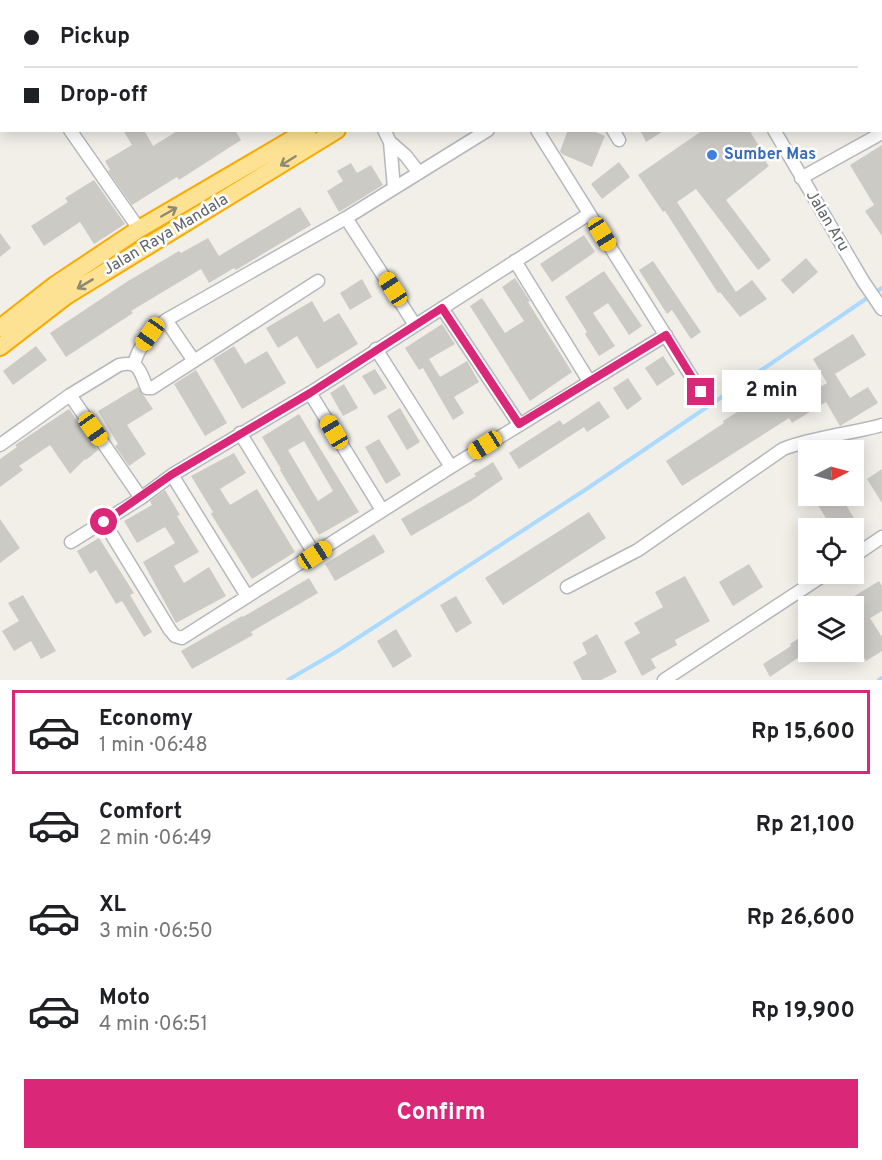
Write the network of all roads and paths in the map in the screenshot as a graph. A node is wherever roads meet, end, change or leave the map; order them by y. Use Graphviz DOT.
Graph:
graph roads {
  1 [pos="71,132"];
  2 [pos="305,132"];
  3 [pos="334,132"];
  4 [pos="385,132"];
  5 [pos="485,132"];
  6 [pos="538,132"];
  7 [pos="775,132"];
  8 [pos="882,133"];
  9 [pos="390,142"];
  10 [pos="419,173"];
  11 [pos="801,178"];
  12 [pos="212,186"];
  13 [pos="394,188"];
  14 [pos="223,201"];
  15 [pos="589,214"];
  16 [pos="346,218"];
  17 [pos="139,229"];
  18 [pos="515,261"];
  19 [pos="318,281"];
  20 [pos="442,308"];
  21 [pos="882,309"];
  22 [pos="166,320"];
  23 [pos="416,325"];
  24 [pos="0,328"];
  25 [pos="666,335"];
  26 [pos="0,347"];
  27 [pos="376,350"];
  28 [pos="194,361"];
  29 [pos="134,364"];
  30 [pos="588,381"];
  31 [pos="701,392"];
  32 [pos="310,393"];
  33 [pos="70,395"];
  34 [pos="519,424"];
  35 [pos="882,425"];
  36 [pos="240,433"];
  37 [pos="0,445"];
  38 [pos="451,467"];
  39 [pos="171,475"];
  40 [pos="141,498"];
  41 [pos="382,510"];
  42 [pos="104,522"];
  43 [pos="882,537"];
  44 [pos="71,542"];
  45 [pos="864,549"];
  46 [pos="315,555"];
  47 [pos="810,584"];
  48 [pos="567,587"];
  49 [pos="247,597"];
  50 [pos="664,680"];
  1 -- 17 [label="street"];
  2 -- 12 [label="highway, Jalan Raya Mandala"];
  3 -- 14 [label="highway, Jalan Raya Mandala, one-way"];
  4 -- 9 [label="street"];
  5 -- 10 [label="street"];
  6 -- 15 [label="street"];
  7 -- 11 [label="street, Jalan Aru"];
  8 -- 11 [label="street"];
  9 -- 10 [label="street"];
  9 -- 13 [label="street"];
  10 -- 13 [label="street"];
  11 -- 21 [label="street, Jalan Aru"];
  12 -- 14 [label="highway"];
  17 -- 12 [label="highway, Jalan Raya Mandala, one-way"];
  13 -- 16 [label="street"];
  14 -- 26 [label="highway, Jalan Raya Mandala, one-way"];
  15 -- 18 [label="street"];
  15 -- 25 [label="street"];
  16 -- 22 [label="street"];
  16 -- 23 [label="street"];
  17 -- 24 [label="highway, Jalan Raya Mandala"];
  18 -- 20 [label="street"];
  18 -- 30 [label="street"];
  19 -- 28 [label="street"];
  20 -- 23 [label="street"];
  20 -- 34 [label="street"];
  22 -- 28 [label="street"];
  22 -- 29 [label="street"];
  23 -- 27 [label="street"];
  25 -- 30 [label="street"];
  25 -- 31 [label="street"];
  27 -- 32 [label="street"];
  27 -- 38 [label="street"];
  28 -- 29 [label="street"];
  29 -- 33 [label="street"];
  30 -- 34 [label="street"];
  32 -- 36 [label="street"];
  32 -- 41 [label="street"];
  33 -- 37 [label="street"];
  33 -- 40 [label="street"];
  34 -- 38 [label="street"];
  35 -- 48 [label="street"];
  36 -- 39 [label="street"];
  36 -- 46 [label="street"];
  38 -- 41 [label="street"];
  39 -- 40 [label="street"];
  39 -- 49 [label="street"];
  40 -- 42 [label="street"];
  41 -- 46 [label="street"];
  42 -- 44 [label="street"];
  42 -- 49 [label="street"];
  43 -- 45 [label="street"];
  46 -- 49 [label="street"];
  47 -- 50 [label="street"];
}
